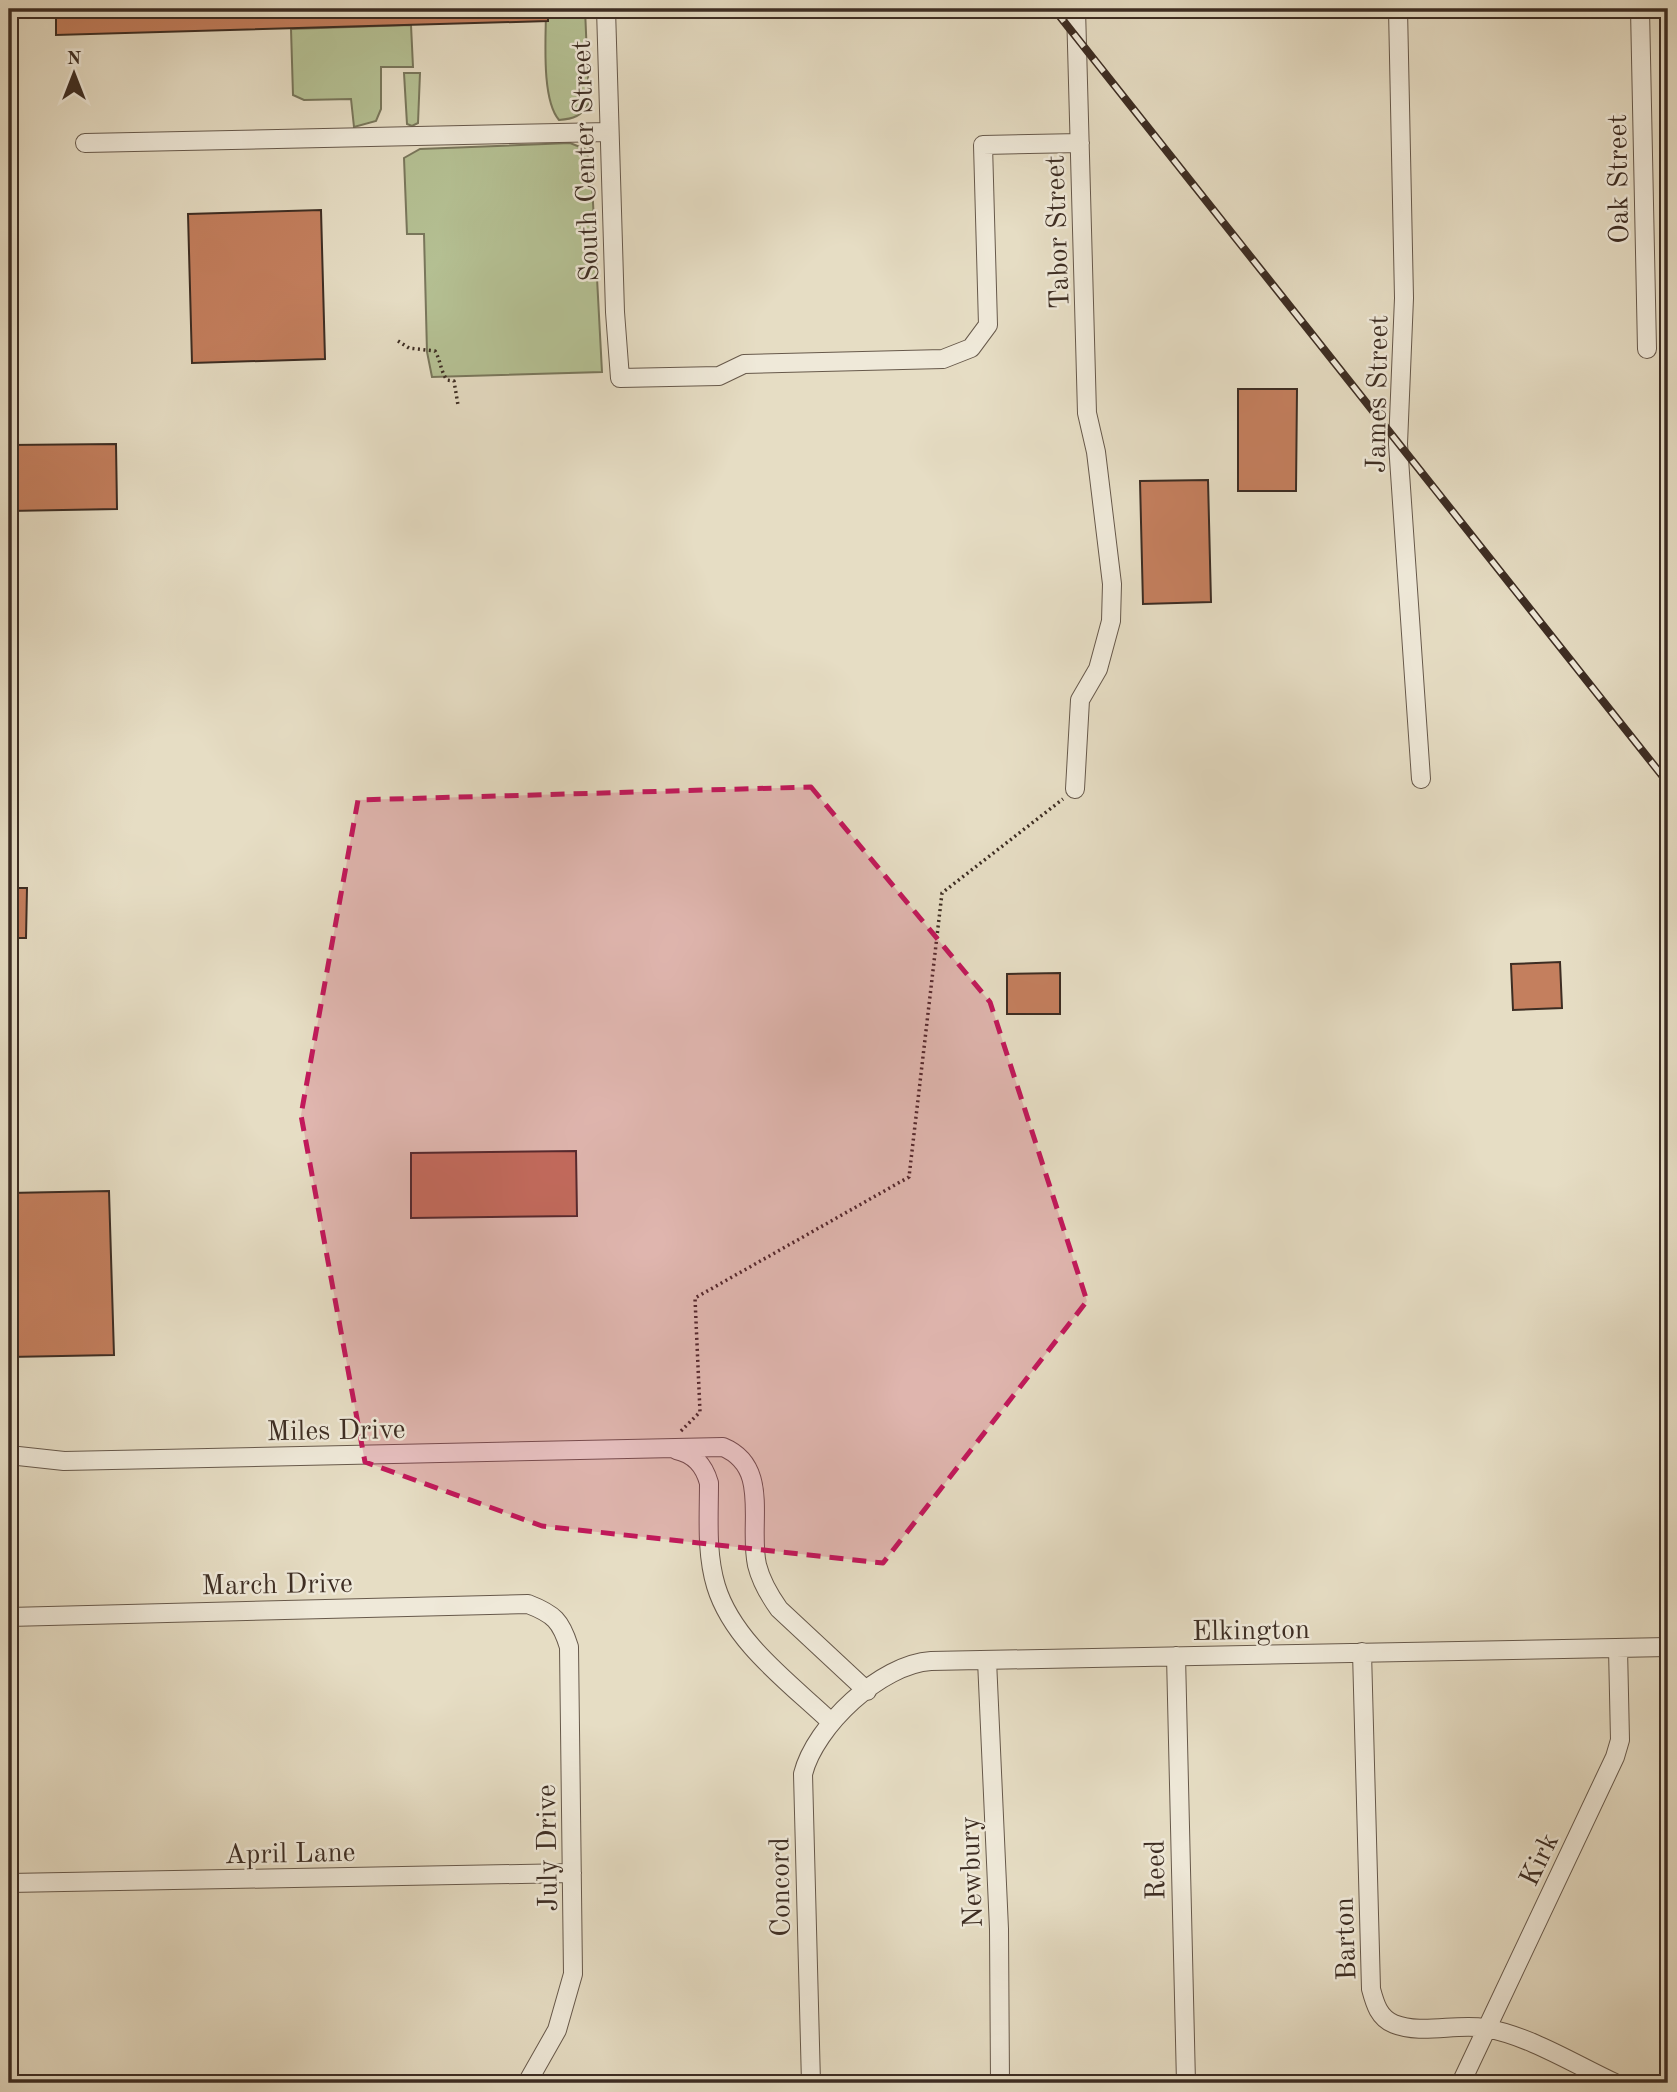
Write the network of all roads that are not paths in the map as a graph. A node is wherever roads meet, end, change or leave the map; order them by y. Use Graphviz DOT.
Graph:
graph roads {
  1 [pos="606,9"];
  2 [pos="1076,9"];
  3 [pos="1398,9"];
  4 [pos="1640,9"];
  5 [pos="610,132"];
  6 [pos="85,143"];
  7 [pos="1080,143"];
  8 [pos="1647,349"];
  9 [pos="1421,779"];
  10 [pos="1075,789"];
  11 [pos="665,1447"];
  12 [pos="9,1455"];
  13 [pos="545,1611"];
  14 [pos="9,1616"];
  15 [pos="1668,1647"];
  16 [pos="1618,1648"];
  17 [pos="1362,1652"];
  18 [pos="1176,1656"];
  19 [pos="987,1660"];
  20 [pos="867,1691"];
  21 [pos="849,1707"];
  22 [pos="831,1722"];
  23 [pos="572,1873"];
  24 [pos="9,1883"];
  25 [pos="1486,2028"];
  26 [pos="527,2083"];
  27 [pos="811,2083"];
  28 [pos="1000,2083"];
  29 [pos="1186,2083"];
  30 [pos="1461,2083"];
  31 [pos="1615,2083"];
  1 -- 5 [label="street, South Center Street"];
  2 -- 7 [label="street, Tabor Street"];
  3 -- 9 [label="street, James Street"];
  4 -- 8 [label="street, Oak Street"];
  5 -- 6 [label="street"];
  5 -- 7 [label="street, South Center Street"];
  7 -- 10 [label="street, Tabor Street"];
  11 -- 12 [label="street, Miles Drive"];
  11 -- 20 [label="street, Miles Drive"];
  11 -- 22 [label="street, Miles Drive"];
  13 -- 14 [label="street, March Drive"];
  13 -- 23 [label="street, July Drive"];
  15 -- 16 [label="street, Elkington"];
  16 -- 17 [label="street, Elkington"];
  16 -- 25 [label="street, Kirk"];
  17 -- 18 [label="street, Elkington"];
  17 -- 25 [label="street, Barton"];
  18 -- 19 [label="street, Elkington"];
  18 -- 29 [label="street, Reed"];
  19 -- 20 [label="street, Elkington"];
  19 -- 28 [label="street, Newbury"];
  20 -- 21 [label="street, Elkington"];
  21 -- 22 [label="street, Concord"];
  22 -- 27 [label="street, Concord"];
  23 -- 24 [label="street, April Lane"];
  23 -- 26 [label="street, July Drive"];
  25 -- 30 [label="street, Kirk"];
  25 -- 31 [label="street, Barton"];
}
